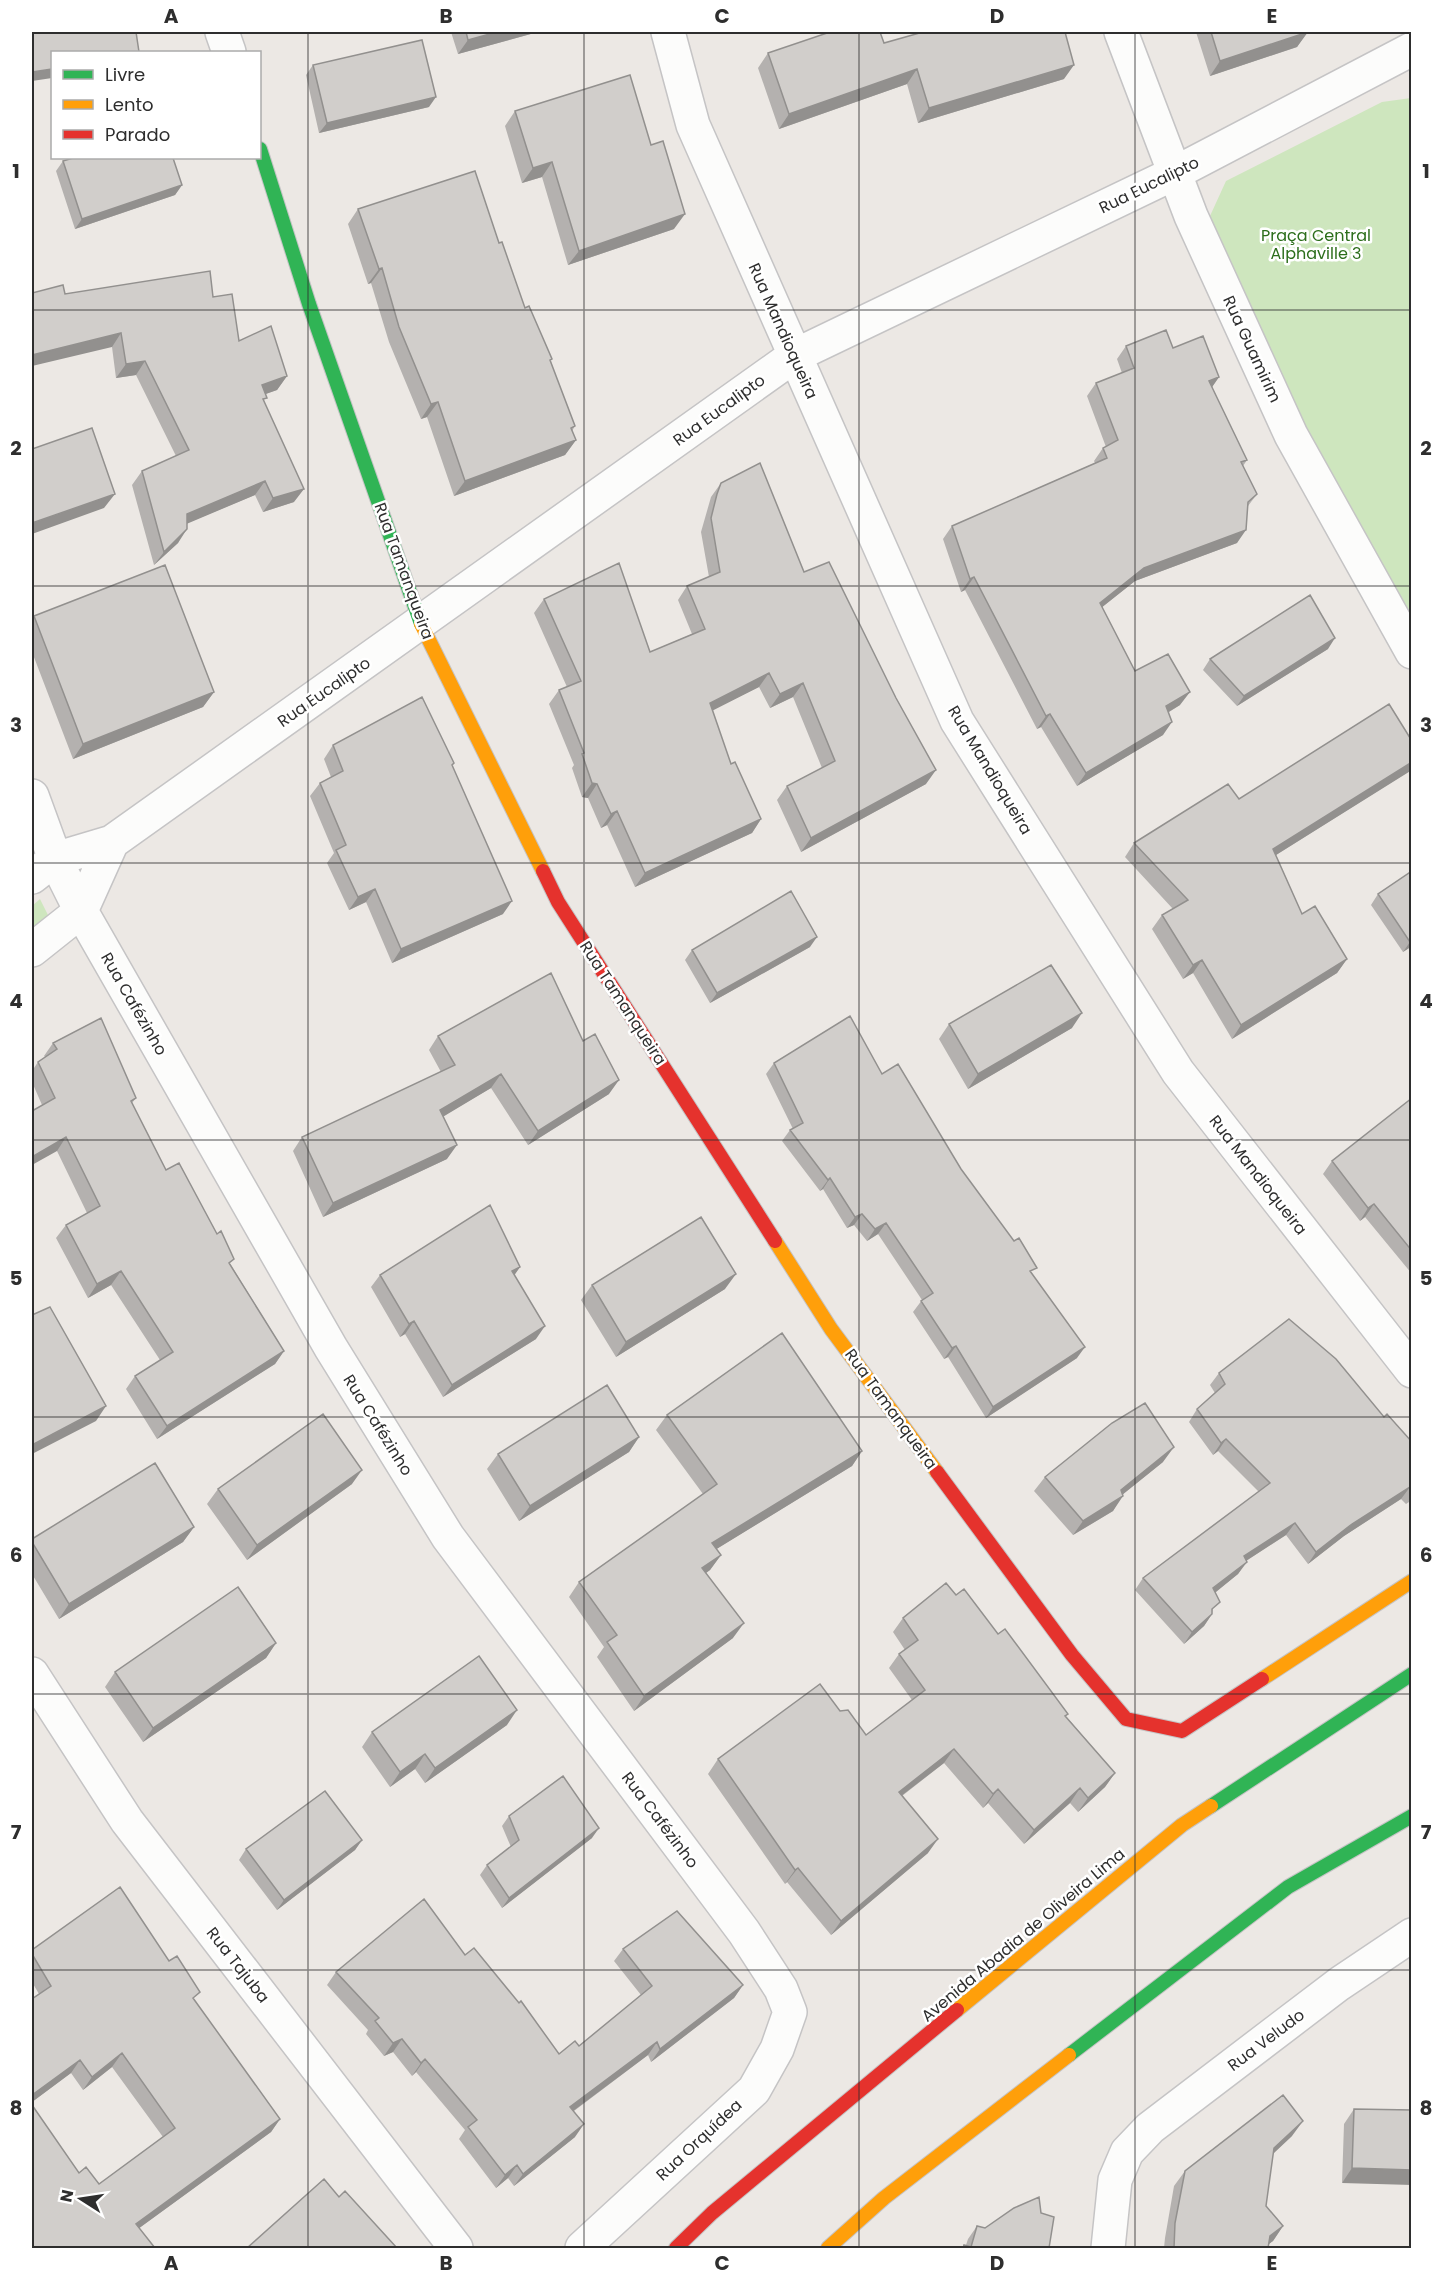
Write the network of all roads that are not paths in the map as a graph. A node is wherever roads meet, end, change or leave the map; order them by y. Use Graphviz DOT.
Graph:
graph roads {
  1 [pos="222,32"];
  2 [pos="668,32"];
  3 [pos="1121,32"];
  4 [pos="1412,49"];
  5 [pos="229,51"];
  6 [pos="261,152"];
  7 [pos="1175,173"];
  8 [pos="794,356"];
  9 [pos="421,623"];
  10 [pos="1412,652"];
  11 [pos="32,796"];
  12 [pos="112,842"];
  13 [pos="43,868"];
  14 [pos="81,911"];
  15 [pos="32,950"];
  16 [pos="1412,1371"];
  17 [pos="1412,1581"];
  18 [pos="32,1674"];
  19 [pos="1412,1674"];
  20 [pos="1412,1816"];
  21 [pos="1412,1935"];
  22 [pos="790,2012"];
  23 [pos="456,2248"];
  24 [pos="582,2248"];
  25 [pos="676,2248"];
  26 [pos="828,2248"];
  27 [pos="1108,2248"];
  1 -- 5 [label="street"];
  2 -- 8 [label="street, Rua Mandioqueira"];
  3 -- 7 [label="street, Rua Guamirim"];
  4 -- 7 [label="street, Rua Eucalipto"];
  6 -- 9 [label="street, Rua Tamanqueira"];
  7 -- 8 [label="street, Rua Eucalipto"];
  7 -- 10 [label="street, Rua Guamirim"];
  8 -- 9 [label="street, Rua Eucalipto"];
  8 -- 16 [label="street, Rua Mandioqueira"];
  9 -- 12 [label="street, Rua Eucalipto"];
  9 -- 17 [label="street, Rua Tamanqueira"];
  11 -- 13 [label="street, Rua Cafézinho"];
  12 -- 13 [label="street, Rua Eucalipto"];
  12 -- 14 [label="street"];
  13 -- 14 [label="street, Rua Cafézinho"];
  14 -- 15 [label="street"];
  14 -- 22 [label="street, Rua Cafézinho"];
  18 -- 23 [label="street, Rua Tajuba"];
  19 -- 25 [label="street, Avenida Abadia de Oliveira Lima"];
  20 -- 26 [label="street"];
  21 -- 27 [label="street, Rua Veludo"];
  22 -- 24 [label="street, Rua Orquídea"];
}
